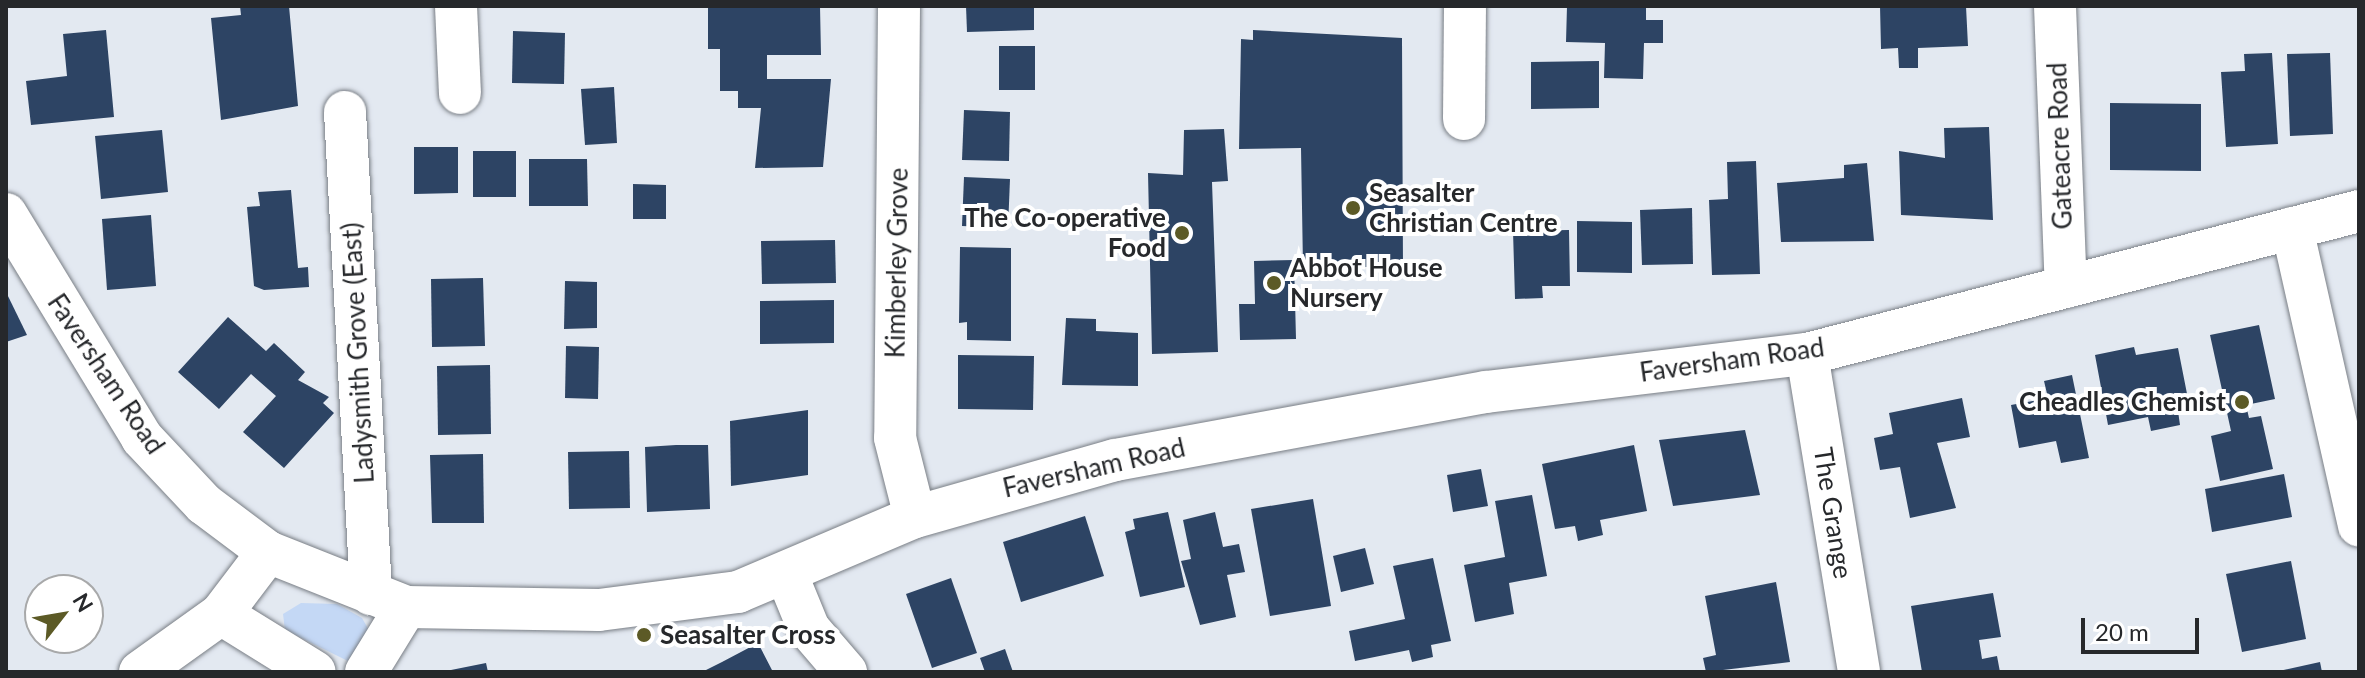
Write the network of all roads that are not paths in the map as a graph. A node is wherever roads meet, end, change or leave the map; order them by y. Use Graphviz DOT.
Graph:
graph roads {
  1 [pos="456,6"];
  2 [pos="899,6"];
  3 [pos="1465,6"];
  4 [pos="2055,6"];
  5 [pos="460,93"];
  6 [pos="345,112"];
  7 [pos="1464,119"];
  8 [pos="2359,211"];
  9 [pos="6,214"];
  10 [pos="2292,228"];
  11 [pos="2066,287"];
  12 [pos="1807,354"];
  13 [pos="915,517"];
  14 [pos="2359,526"];
  15 [pos="268,552"];
  16 [pos="786,573"];
  17 [pos="389,601"];
  18 [pos="221,614"];
  19 [pos="140,672"];
  20 [pos="315,672"];
  21 [pos="366,672"];
  22 [pos="846,672"];
  23 [pos="1859,672"];
  1 -- 5 [label="street"];
  2 -- 13 [label="street, Kimberley Grove"];
  3 -- 7 [label="street"];
  4 -- 11 [label="street, Gateacre Road"];
  6 -- 17 [label="street, Ladysmith Grove (East)"];
  8 -- 10 [label="street, Faversham Road"];
  9 -- 15 [label="street, Faversham Road"];
  10 -- 11 [label="street, Faversham Road"];
  10 -- 14 [label="street"];
  11 -- 12 [label="street, Faversham Road"];
  12 -- 13 [label="street, Faversham Road"];
  12 -- 23 [label="street, The Grange"];
  13 -- 16 [label="street, Faversham Road"];
  15 -- 17 [label="street, Faversham Road"];
  15 -- 18 [label="street"];
  16 -- 17 [label="street, Faversham Road"];
  16 -- 22 [label="street"];
  17 -- 21 [label="street"];
  18 -- 19 [label="street"];
  18 -- 20 [label="street"];
}
